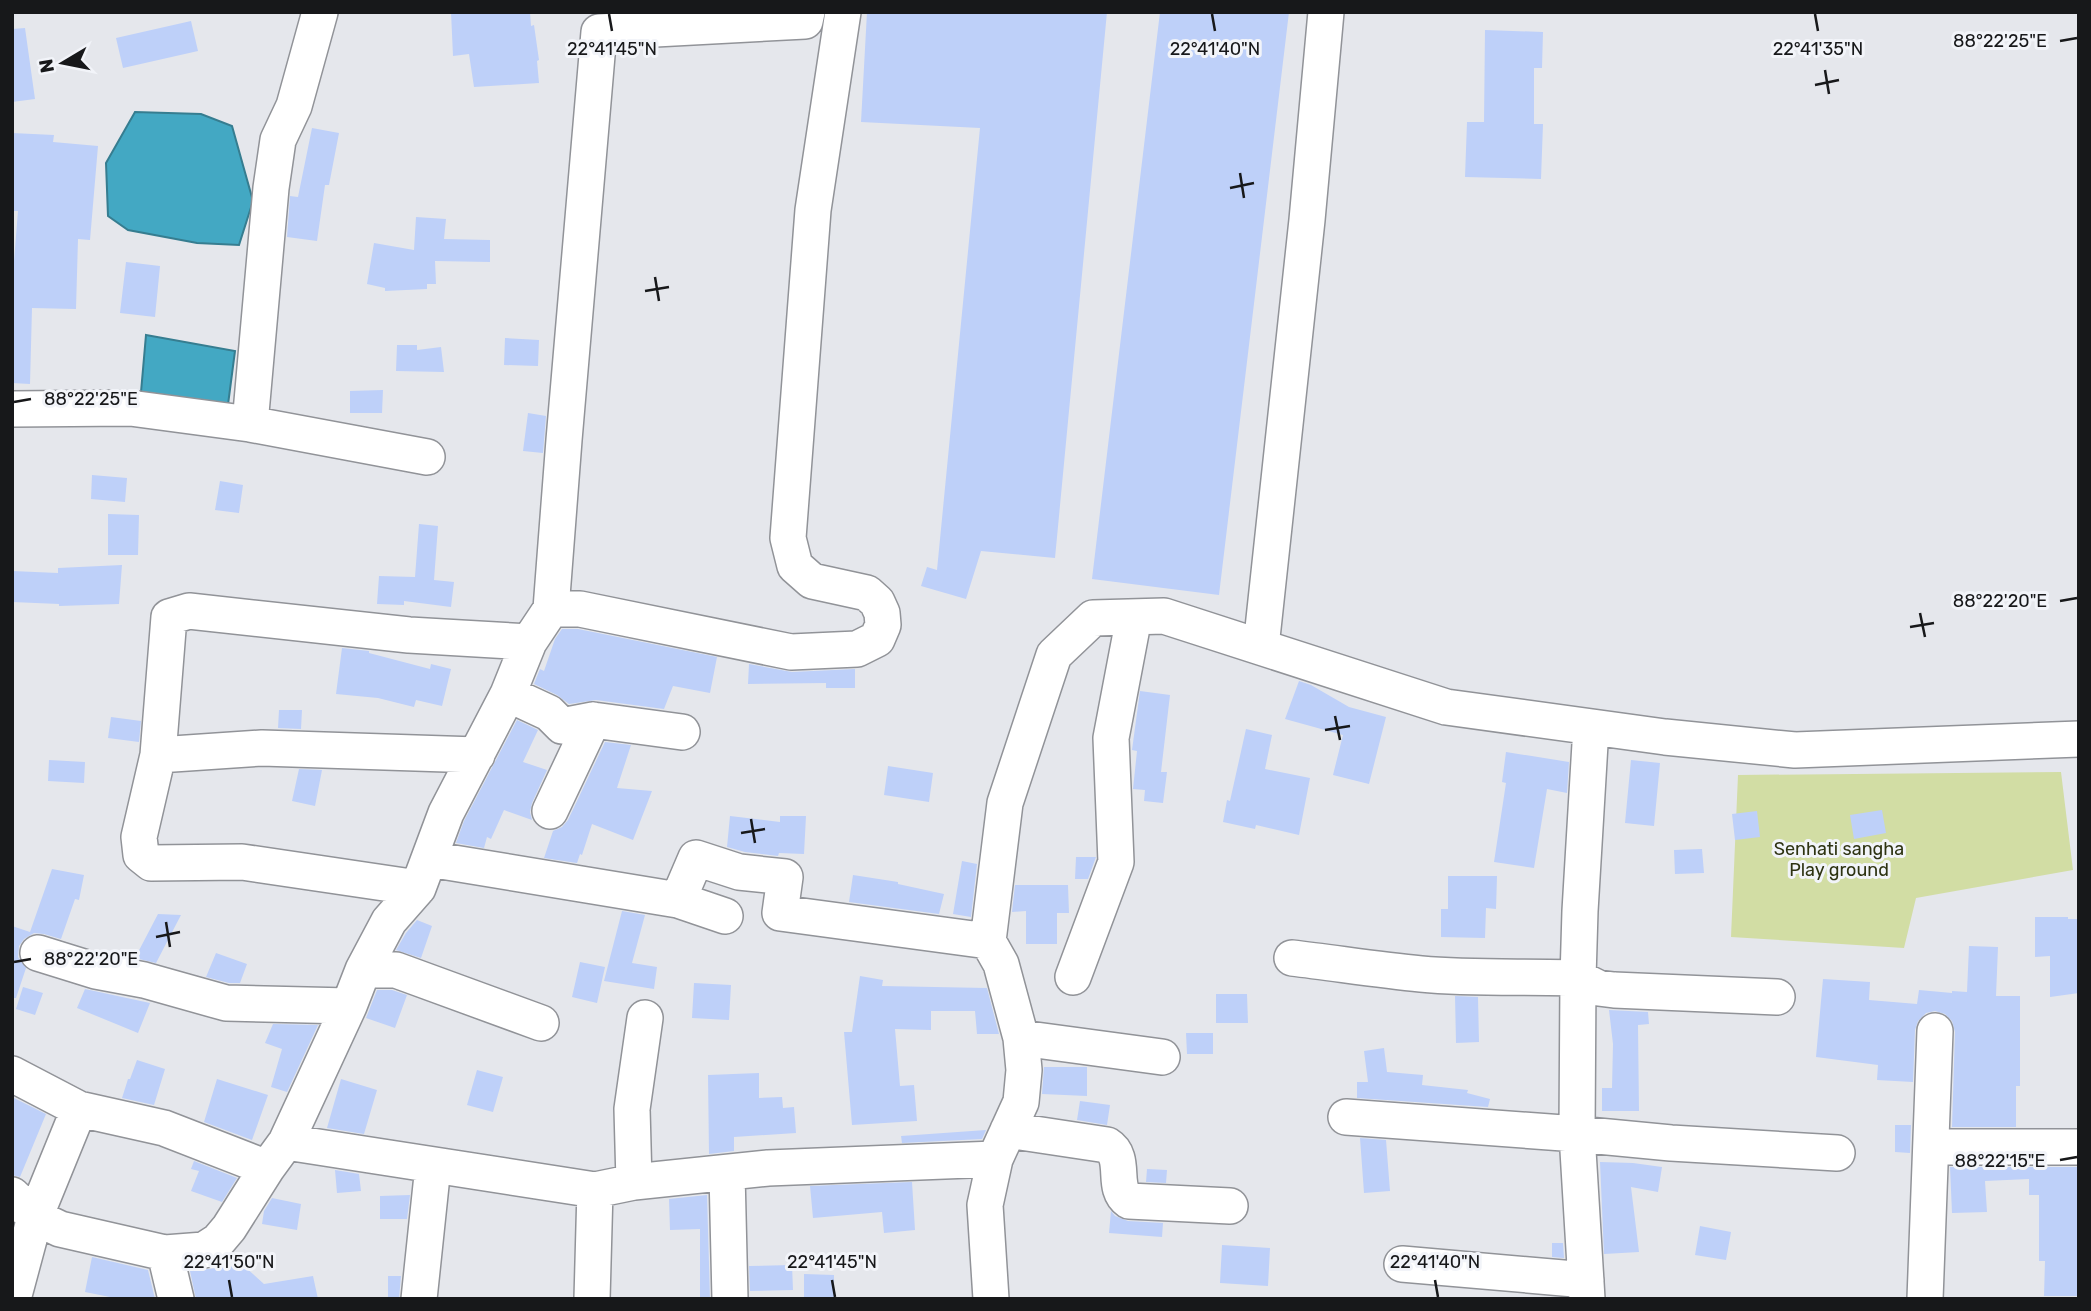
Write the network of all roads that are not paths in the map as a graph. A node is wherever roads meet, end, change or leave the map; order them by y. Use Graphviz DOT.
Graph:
graph roads {
  1 [pos="320,12"];
  2 [pos="807,12"];
  3 [pos="844,12"];
  4 [pos="1326,12"];
  5 [pos="12,409"];
  6 [pos="250,424"];
  7 [pos="427,457"];
  8 [pos="551,609"];
  9 [pos="1134,617"];
  10 [pos="529,642"];
  11 [pos="1261,647"];
  12 [pos="508,694"];
  13 [pos="593,720"];
  14 [pos="1591,727"];
  15 [pos="682,732"];
  16 [pos="2079,739"];
  17 [pos="158,755"];
  18 [pos="477,755"];
  19 [pos="550,811"];
  20 [pos="424,873"];
  21 [pos="678,900"];
  22 [pos="725,916"];
  23 [pos="988,941"];
  24 [pos="38,953"];
  25 [pos="1292,958"];
  26 [pos="363,970"];
  27 [pos="1073,977"];
  28 [pos="1578,978"];
  29 [pos="1777,997"];
  30 [pos="349,1006"];
  31 [pos="645,1018"];
  32 [pos="541,1023"];
  33 [pos="1935,1031"];
  34 [pos="1021,1038"];
  35 [pos="1162,1057"];
  36 [pos="12,1074"];
  37 [pos="79,1109"];
  38 [pos="1346,1117"];
  39 [pos="1577,1134"];
  40 [pos="1001,1144"];
  41 [pos="1931,1147"];
  42 [pos="2079,1147"];
  43 [pos="1837,1153"];
  44 [pos="277,1155"];
  45 [pos="433,1166"];
  46 [pos="727,1173"];
  47 [pos="634,1182"];
  48 [pos="595,1190"];
  49 [pos="24,1206"];
  50 [pos="1230,1206"];
  51 [pos="165,1253"];
  52 [pos="1402,1265"];
  53 [pos="1586,1289"];
  54 [pos="13,1299"];
  55 [pos="176,1299"];
  56 [pos="419,1299"];
  57 [pos="592,1299"];
  58 [pos="730,1299"];
  59 [pos="991,1299"];
  60 [pos="1925,1299"];
  1 -- 6 [label="street"];
  2 -- 8 [label="street"];
  3 -- 8 [label="street"];
  4 -- 11 [label="street"];
  5 -- 6 [label="street"];
  6 -- 7 [label="street"];
  8 -- 10 [label="street"];
  9 -- 11 [label="street"];
  9 -- 23 [label="street"];
  9 -- 27 [label="street"];
  10 -- 12 [label="street"];
  10 -- 17 [label="street"];
  11 -- 14 [label="street"];
  12 -- 13 [label="street"];
  12 -- 18 [label="street"];
  13 -- 15 [label="street"];
  13 -- 19 [label="street"];
  14 -- 16 [label="street"];
  14 -- 28 [label="street"];
  17 -- 18 [label="street"];
  17 -- 20 [label="street"];
  18 -- 20 [label="street"];
  20 -- 21 [label="street"];
  20 -- 26 [label="street"];
  21 -- 22 [label="street"];
  21 -- 23 [label="street"];
  23 -- 34 [label="street"];
  24 -- 30 [label="street"];
  25 -- 28 [label="street"];
  26 -- 30 [label="street"];
  26 -- 32 [label="street"];
  28 -- 29 [label="street"];
  28 -- 39 [label="street"];
  30 -- 44 [label="street"];
  31 -- 47 [label="street"];
  33 -- 41 [label="street"];
  34 -- 35 [label="street"];
  34 -- 40 [label="street"];
  36 -- 37 [label="street"];
  37 -- 44 [label="street"];
  37 -- 49 [label="street"];
  38 -- 39 [label="street"];
  39 -- 43 [label="street"];
  39 -- 53 [label="street"];
  40 -- 46 [label="street"];
  40 -- 50 [label="street"];
  40 -- 59 [label="street"];
  41 -- 42 [label="street"];
  41 -- 60 [label="street"];
  44 -- 45 [label="street"];
  44 -- 51 [label="street"];
  45 -- 48 [label="street"];
  45 -- 56 [label="street"];
  46 -- 47 [label="street"];
  46 -- 58 [label="street"];
  47 -- 48 [label="street"];
  48 -- 57 [label="street"];
  49 -- 51 [label="street"];
  49 -- 54 [label="street"];
  51 -- 55 [label="street"];
  52 -- 53 [label="street"];
}
